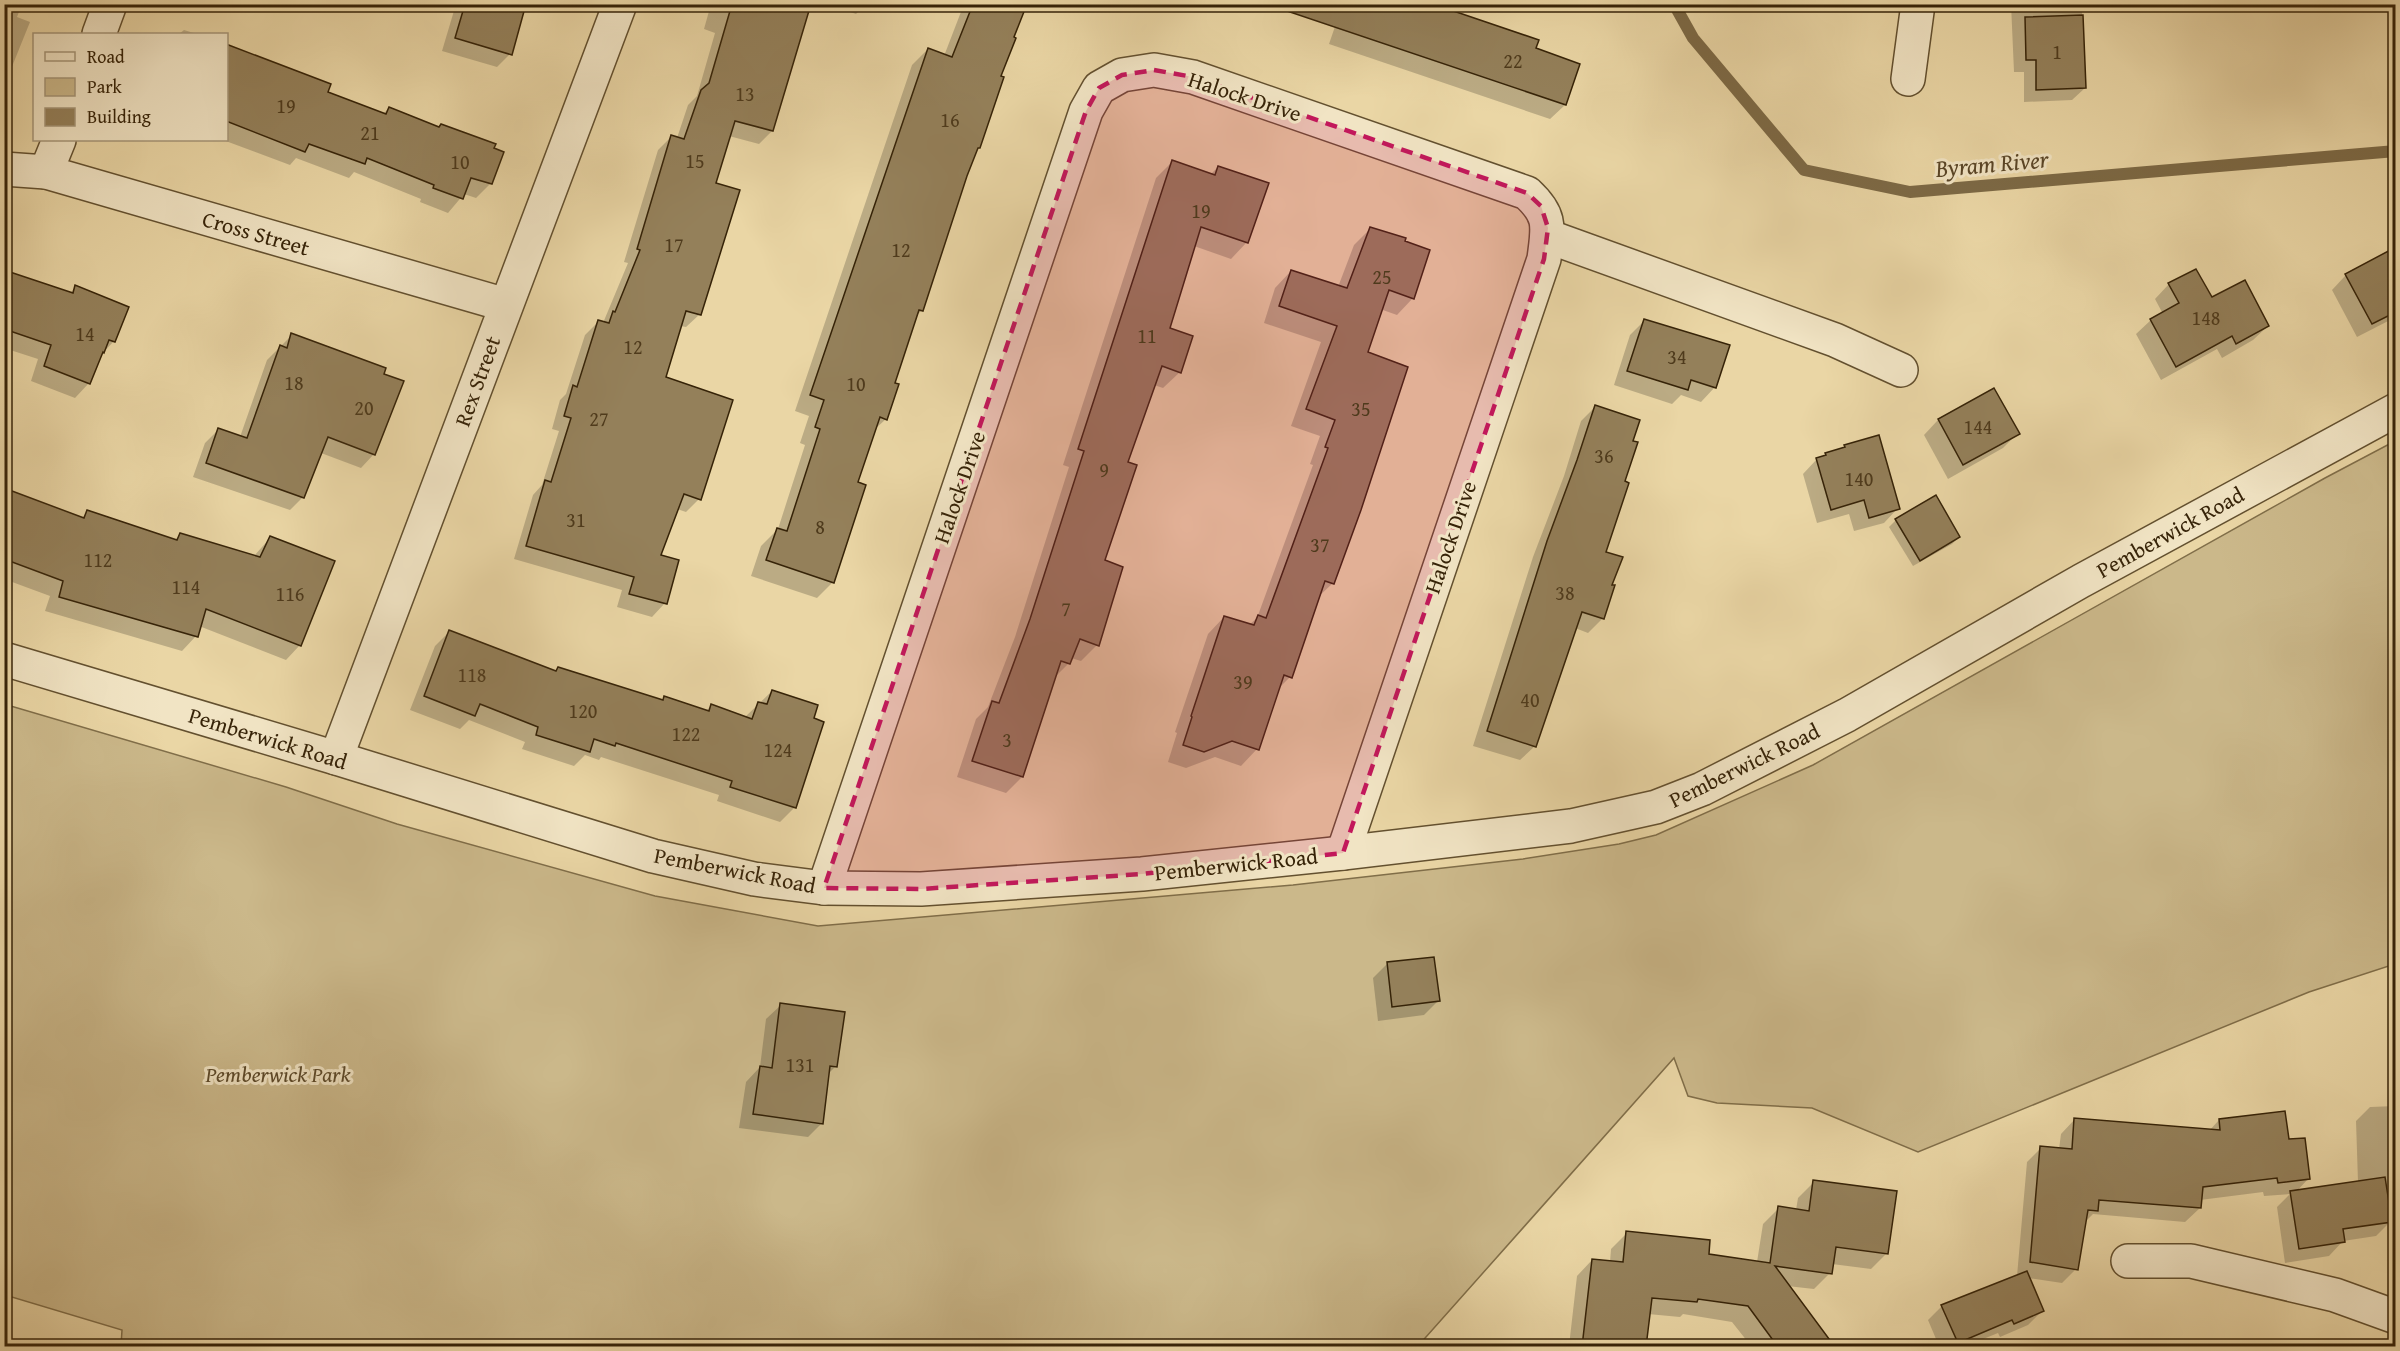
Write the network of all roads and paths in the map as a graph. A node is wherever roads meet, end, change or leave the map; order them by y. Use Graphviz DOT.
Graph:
graph roads {
  1 [pos="110,4"];
  2 [pos="620,4"];
  3 [pos="1918,4"];
  4 [pos="99,33"];
  5 [pos="1908,79"];
  6 [pos="59,141"];
  7 [pos="4,169"];
  8 [pos="46,172"];
  9 [pos="1547,236"];
  10 [pos="506,305"];
  11 [pos="1901,370"];
  12 [pos="2396,410"];
  13 [pos="4,659"];
  14 [pos="336,758"];
  15 [pos="1343,853"];
  16 [pos="824,888"];
  17 [pos="2128,1261"];
  18 [pos="2396,1317"];
  1 -- 4 [label="street"];
  2 -- 10 [label="street, Rex Street"];
  3 -- 5 [label="street"];
  6 -- 8 [label="street"];
  7 -- 8 [label="street, Cross Street"];
  8 -- 10 [label="street, Cross Street"];
  9 -- 11 [label="street"];
  9 -- 15 [label="street, Halock Drive"];
  9 -- 16 [label="street, Halock Drive"];
  10 -- 14 [label="street, Rex Street"];
  12 -- 15 [label="street, Pemberwick Road"];
  13 -- 14 [label="street, Pemberwick Road"];
  14 -- 16 [label="street, Pemberwick Road"];
  15 -- 16 [label="street, Pemberwick Road"];
  17 -- 18 [label="street"];
}
